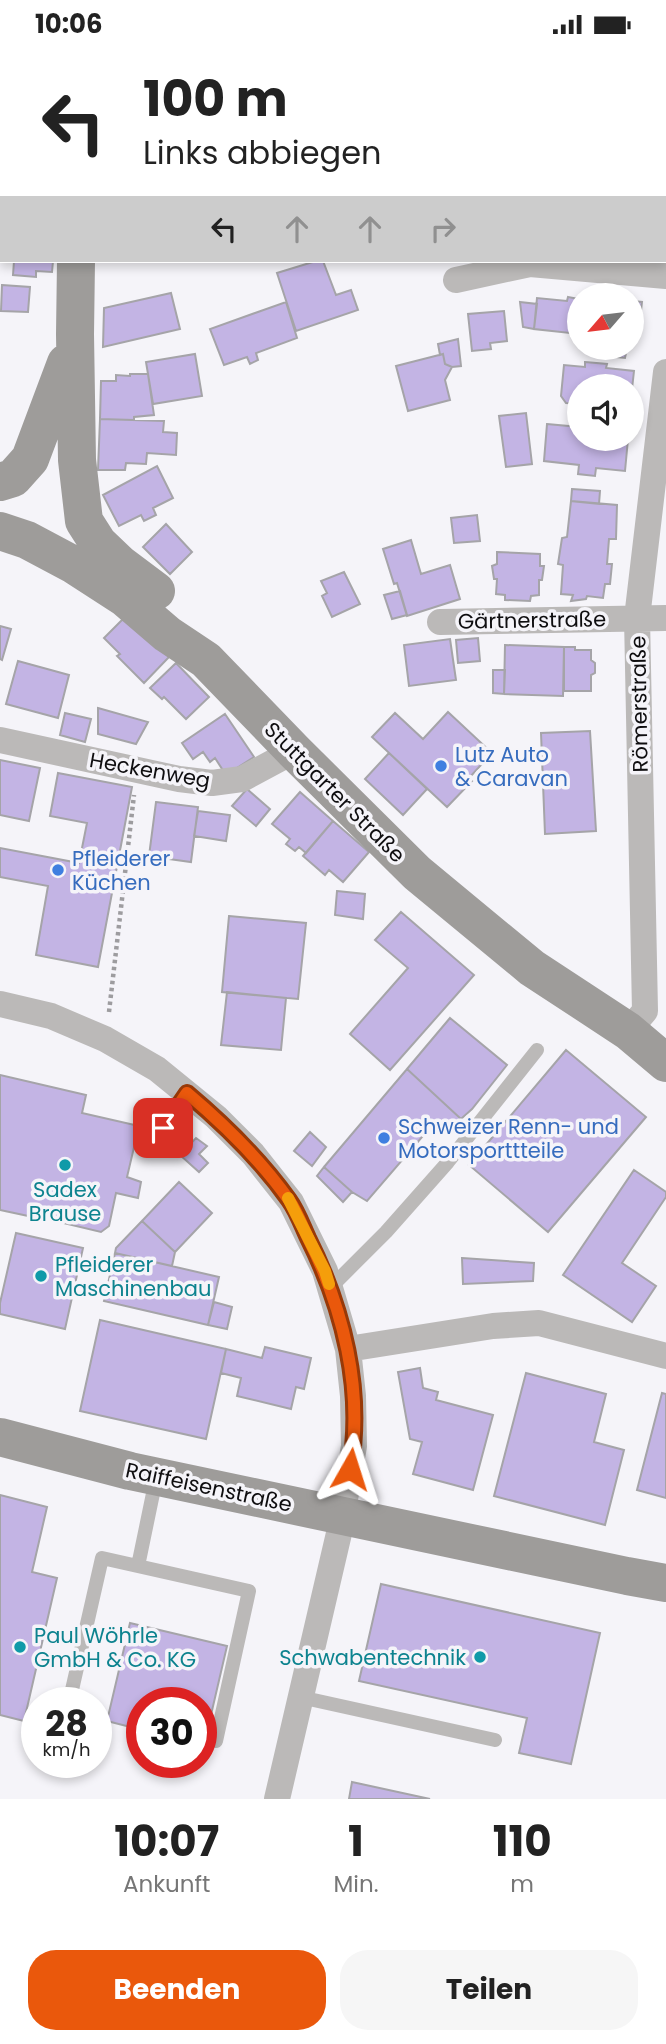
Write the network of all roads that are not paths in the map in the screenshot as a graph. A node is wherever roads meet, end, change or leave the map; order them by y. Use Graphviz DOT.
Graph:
graph roads {
  1 [pos="76,263"];
  2 [pos="666,277"];
  3 [pos="456,280"];
  4 [pos="75,334"];
  5 [pos="666,372"];
  6 [pos="0,482"];
  7 [pos="0,531"];
  8 [pos="637,618"];
  9 [pos="666,618"];
  10 [pos="440,622"];
  11 [pos="205,660"];
  12 [pos="0,740"];
  13 [pos="294,751"];
  14 [pos="654,863"];
  15 [pos="0,1004"];
  16 [pos="628,1031"];
  17 [pos="537,1050"];
  18 [pos="666,1063"];
  19 [pos="187,1093"];
  20 [pos="151,1146"];
  21 [pos="330,1288"];
  22 [pos="348,1349"];
  23 [pos="666,1356"];
  24 [pos="0,1437"];
  25 [pos="157,1477"];
  26 [pos="342,1516"];
  27 [pos="138,1566"];
  28 [pos="666,1583"];
  29 [pos="73,1687"];
  30 [pos="300,1697"];
  31 [pos="217,1736"];
  32 [pos="495,1740"];
  33 [pos="277,1799"];
  1 -- 4 [label="main road"];
  2 -- 3 [label="street"];
  4 -- 6 [label="main road"];
  4 -- 11 [label="main road"];
  5 -- 8 [label="street, Römerstraße"];
  7 -- 11 [label="main road, Stuttgarter Straße"];
  8 -- 9 [label="street, Gärtnerstraße"];
  8 -- 10 [label="street, Gärtnerstraße"];
  8 -- 14 [label="street, Römerstraße"];
  11 -- 13 [label="main road, Stuttgarter Straße"];
  12 -- 13 [label="street, Heckenweg"];
  13 -- 16 [label="main road, Stuttgarter Straße"];
  14 -- 16 [label="street, Römerstraße"];
  15 -- 19 [label="street"];
  16 -- 18 [label="main road, Stuttgarter Straße"];
  17 -- 21 [label="lane"];
  19 -- 20 [label="lane"];
  19 -- 21 [label="street"];
  21 -- 22 [label="street"];
  22 -- 23 [label="street"];
  22 -- 26 [label="street"];
  24 -- 25 [label="main road, Raiffeisenstraße"];
  25 -- 26 [label="main road, Raiffeisenstraße"];
  25 -- 27 [label="lane"];
  26 -- 28 [label="main road, Raiffeisenstraße"];
  26 -- 30 [label="street"];
  27 -- 29 [label="lane"];
  27 -- 31 [label="lane"];
  30 -- 32 [label="lane"];
  30 -- 33 [label="street"];
}
